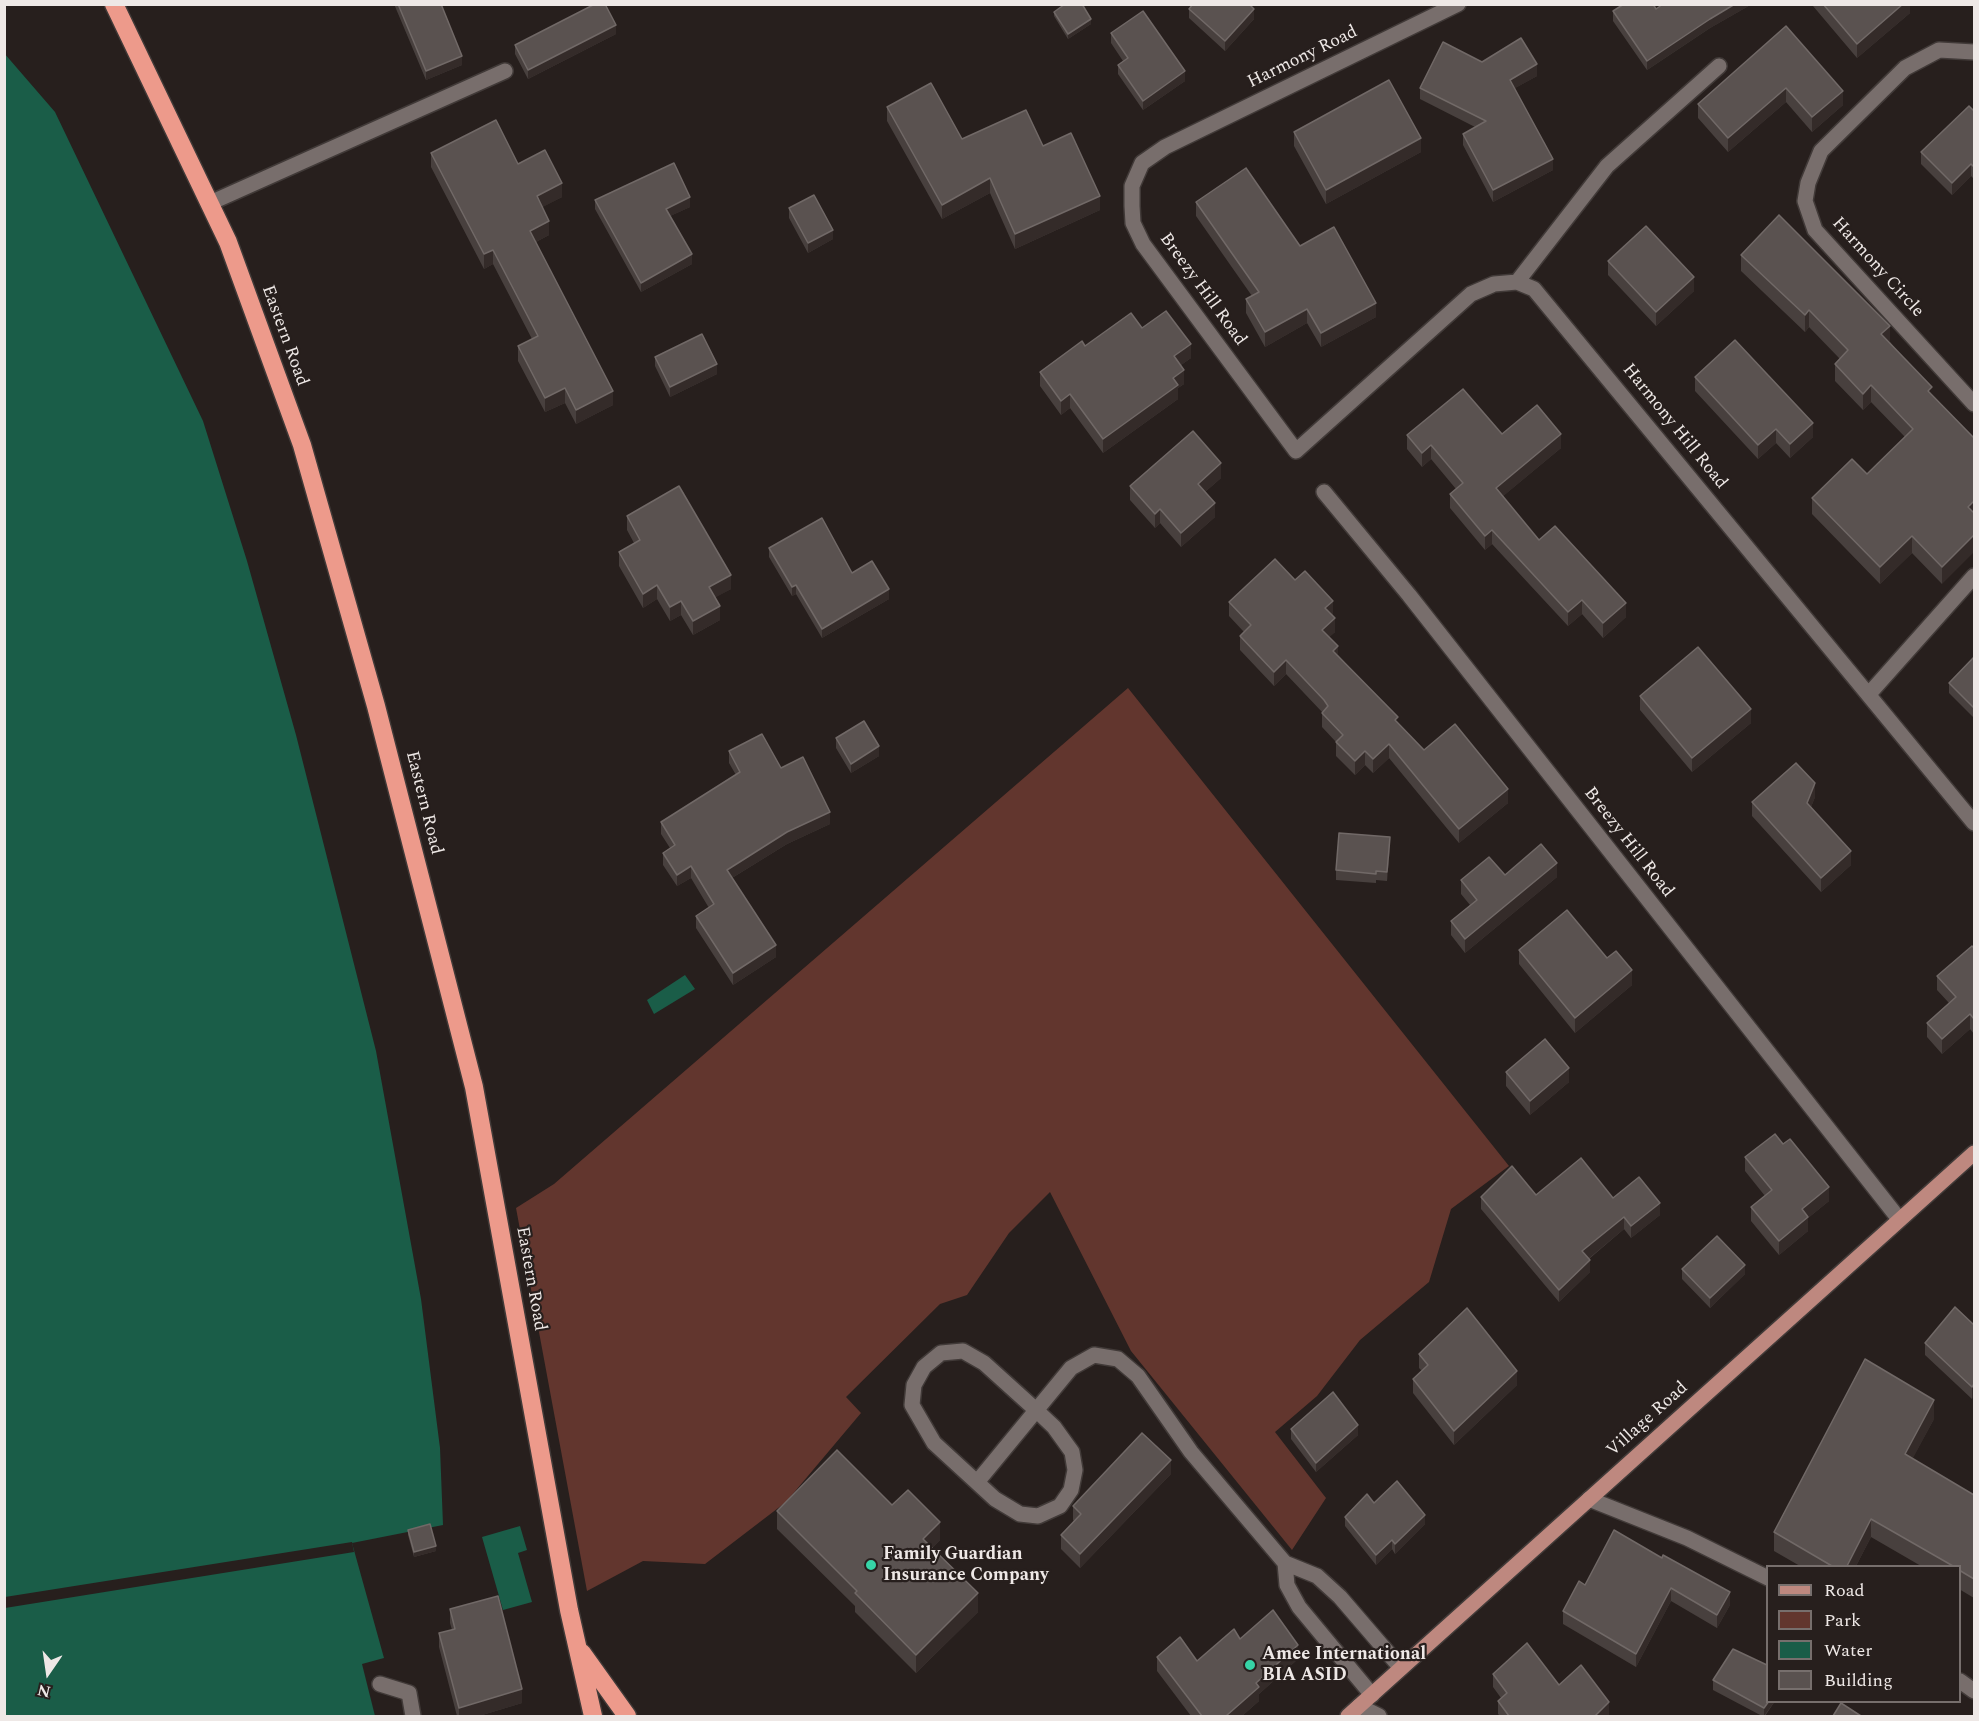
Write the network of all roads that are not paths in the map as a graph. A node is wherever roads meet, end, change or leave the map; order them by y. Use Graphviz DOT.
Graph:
graph roads {
  1 [pos="114,4"];
  2 [pos="1458,4"];
  3 [pos="1974,52"];
  4 [pos="1719,66"];
  5 [pos="505,71"];
  6 [pos="1165,147"];
  7 [pos="210,203"];
  8 [pos="1516,282"];
  9 [pos="1974,404"];
  10 [pos="1324,492"];
  11 [pos="1974,576"];
  12 [pos="1869,694"];
  13 [pos="1974,823"];
  14 [pos="1974,1153"];
  15 [pos="1899,1219"];
  16 [pos="1036,1410"];
  17 [pos="978,1481"];
  18 [pos="1588,1499"];
  19 [pos="1285,1563"];
  20 [pos="1766,1578"];
  21 [pos="577,1647"];
  22 [pos="1401,1668"];
  23 [pos="1961,1682"];
  24 [pos="380,1684"];
  25 [pos="1974,1691"];
  26 [pos="1372,1695"];
  27 [pos="1353,1711"];
  28 [pos="413,1716"];
  29 [pos="592,1716"];
  30 [pos="627,1716"];
  31 [pos="1379,1716"];
  1 -- 7 [label="highway, Eastern Road"];
  2 -- 6 [label="street, Harmony Road"];
  3 -- 9 [label="street, Harmony Circle"];
  4 -- 8 [label="street"];
  5 -- 7 [label="street"];
  6 -- 8 [label="street, Breezy Hill Road"];
  7 -- 21 [label="highway, Eastern Road"];
  8 -- 12 [label="street, Harmony Hill Road"];
  10 -- 15 [label="street, Breezy Hill Road"];
  11 -- 12 [label="street"];
  12 -- 13 [label="street, Harmony Hill Road"];
  14 -- 15 [label="main road, Village Road"];
  15 -- 18 [label="main road, Village Road"];
  16 -- 17 [label="street"];
  16 -- 17 [label="street"];
  16 -- 17 [label="street"];
  16 -- 19 [label="street"];
  18 -- 20 [label="street"];
  18 -- 22 [label="main road, Village Road"];
  19 -- 22 [label="street"];
  19 -- 26 [label="street"];
  21 -- 29 [label="highway, Eastern Road"];
  21 -- 30 [label="highway"];
  22 -- 26 [label="main road, Village Road"];
  23 -- 25 [label="street"];
  24 -- 28 [label="street"];
  26 -- 27 [label="main road, Village Road"];
  27 -- 31 [label="street"];
}
